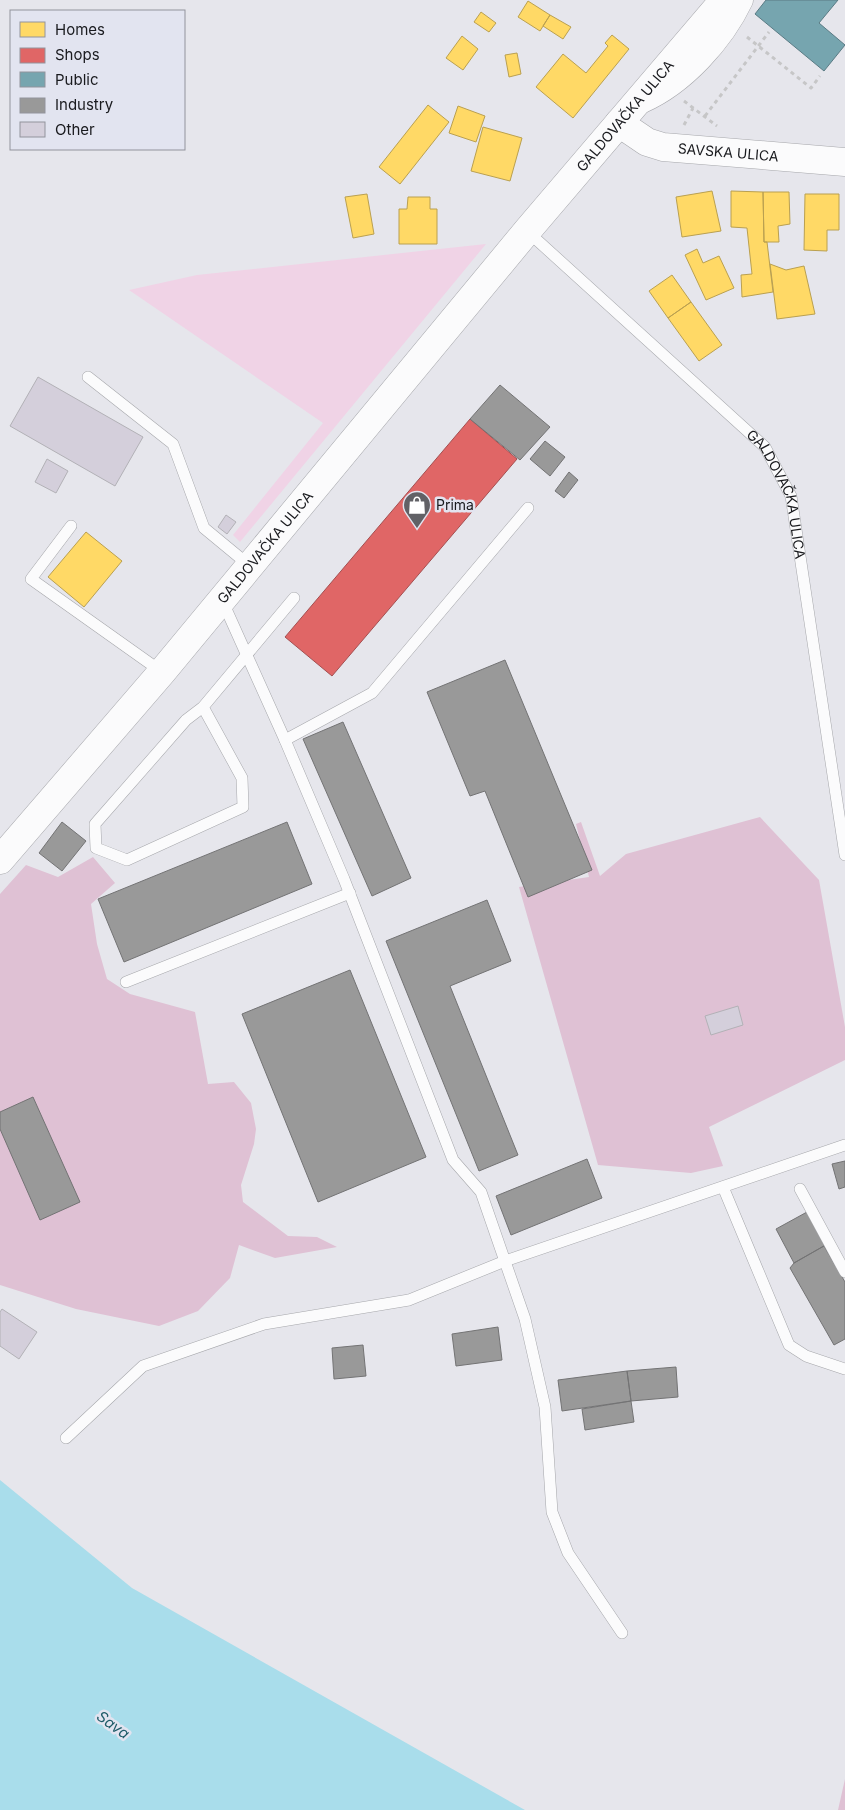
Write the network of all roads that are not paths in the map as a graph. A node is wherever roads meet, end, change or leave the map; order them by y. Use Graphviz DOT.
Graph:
graph roads {
  1 [pos="724,0"];
  2 [pos="741,0"];
  3 [pos="627,114"];
  4 [pos="845,162"];
  5 [pos="527,231"];
  6 [pos="88,377"];
  7 [pos="528,508"];
  8 [pos="72,526"];
  9 [pos="250,566"];
  10 [pos="294,598"];
  11 [pos="222,599"];
  12 [pos="246,654"];
  13 [pos="162,672"];
  14 [pos="203,707"];
  15 [pos="284,740"];
  16 [pos="845,855"];
  17 [pos="0,860"];
  18 [pos="350,894"];
  19 [pos="126,982"];
  20 [pos="845,1146"];
  21 [pos="723,1187"];
  22 [pos="800,1189"];
  23 [pos="505,1261"];
  24 [pos="845,1272"];
  25 [pos="845,1369"];
  26 [pos="66,1438"];
  27 [pos="622,1634"];
  1 -- 3 [label="main road, GALDOVAČKA ULICA"];
  2 -- 3 [label="street"];
  3 -- 4 [label="main road, SAVSKA ULICA"];
  3 -- 5 [label="main road, GALDOVAČKA ULICA"];
  5 -- 9 [label="main road, GALDOVAČKA ULICA"];
  5 -- 16 [label="lane, GALDOVAČKA ULICA"];
  6 -- 9 [label="lane"];
  7 -- 15 [label="lane"];
  8 -- 13 [label="lane"];
  9 -- 11 [label="main road, GALDOVAČKA ULICA"];
  10 -- 12 [label="lane"];
  11 -- 12 [label="lane"];
  11 -- 13 [label="main road, GALDOVAČKA ULICA"];
  12 -- 14 [label="lane"];
  12 -- 15 [label="lane"];
  13 -- 17 [label="main road, GALDOVAČKA ULICA"];
  14 -- 14 [label="lane"];
  15 -- 18 [label="lane"];
  18 -- 19 [label="lane"];
  18 -- 23 [label="lane"];
  20 -- 21 [label="lane"];
  21 -- 23 [label="lane"];
  21 -- 25 [label="lane"];
  22 -- 24 [label="lane"];
  23 -- 26 [label="lane"];
  23 -- 27 [label="lane"];
}
